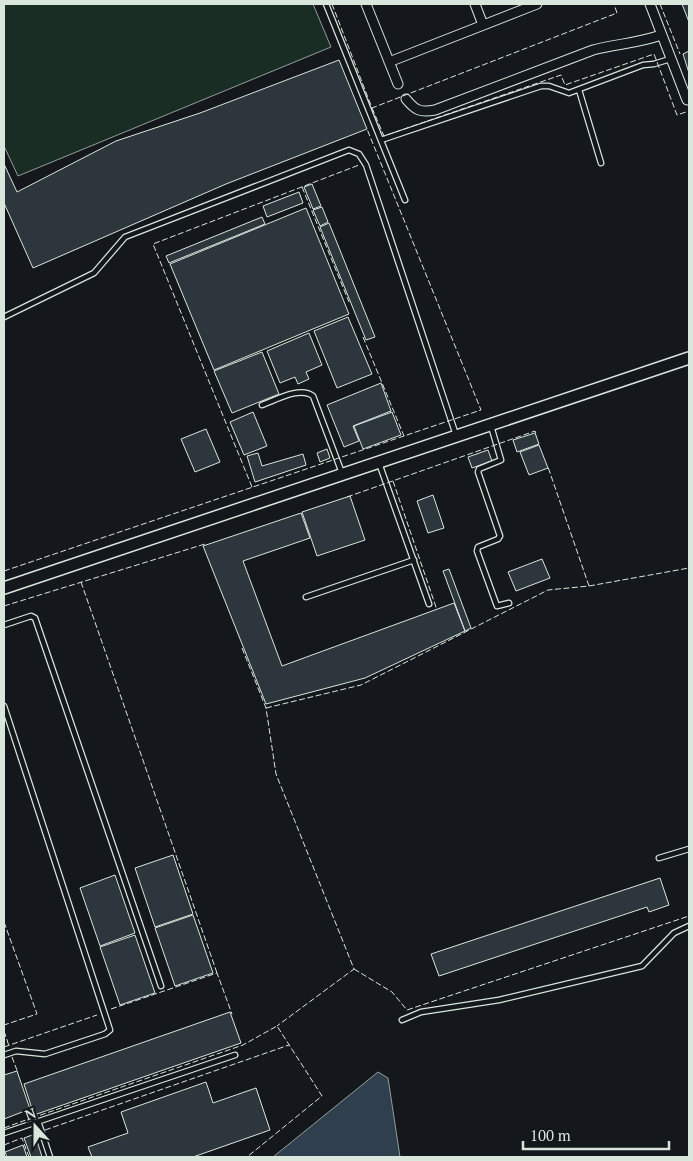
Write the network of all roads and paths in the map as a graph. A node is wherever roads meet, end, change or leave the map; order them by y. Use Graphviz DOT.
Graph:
graph roads {
  1 [pos="326,4"];
  2 [pos="366,4"];
  3 [pos="474,4"];
  4 [pos="537,4"];
  5 [pos="650,4"];
  6 [pos="483,25"];
  7 [pos="661,35"];
  8 [pos="670,59"];
  9 [pos="389,62"];
  10 [pos="398,84"];
  11 [pos="578,90"];
  12 [pos="686,94"];
  13 [pos="406,99"];
  14 [pos="381,140"];
  15 [pos="601,163"];
  16 [pos="405,200"];
  17 [pos="4,317"];
  18 [pos="689,358"];
  19 [pos="262,405"];
  20 [pos="490,425"];
  21 [pos="456,436"];
  22 [pos="379,462"];
  23 [pos="342,474"];
  24 [pos="414,560"];
  25 [pos="4,588"];
  26 [pos="306,597"];
  27 [pos="509,603"];
  28 [pos="429,604"];
  29 [pos="4,626"];
  30 [pos="4,706"];
  31 [pos="689,850"];
  32 [pos="659,858"];
  33 [pos="689,926"];
  34 [pos="161,986"];
  35 [pos="402,1020"];
  36 [pos="235,1054"];
  37 [pos="4,1055"];
  38 [pos="38,1121"];
  39 [pos="4,1133"];
  40 [pos="50,1157"];
  1 -- 14 [label="lane"];
  2 -- 9 [label="street"];
  3 -- 6 [label="street"];
  4 -- 6 [label="street"];
  5 -- 7 [label="street"];
  6 -- 9 [label="street"];
  7 -- 8 [label="street"];
  7 -- 13 [label="street"];
  8 -- 11 [label="lane"];
  8 -- 12 [label="street"];
  9 -- 10 [label="street"];
  11 -- 14 [label="lane"];
  11 -- 15 [label="lane"];
  14 -- 16 [label="lane"];
  17 -- 21 [label="lane"];
  18 -- 20 [label="street"];
  19 -- 23 [label="lane"];
  20 -- 21 [label="street"];
  20 -- 27 [label="lane"];
  21 -- 22 [label="street"];
  22 -- 23 [label="street"];
  22 -- 24 [label="lane"];
  23 -- 25 [label="street"];
  24 -- 26 [label="lane"];
  24 -- 28 [label="lane"];
  29 -- 34 [label="lane"];
  30 -- 37 [label="lane"];
  31 -- 32 [label="lane"];
  33 -- 35 [label="lane"];
  36 -- 38 [label="lane"];
  38 -- 39 [label="lane"];
  38 -- 40 [label="lane"];
}
